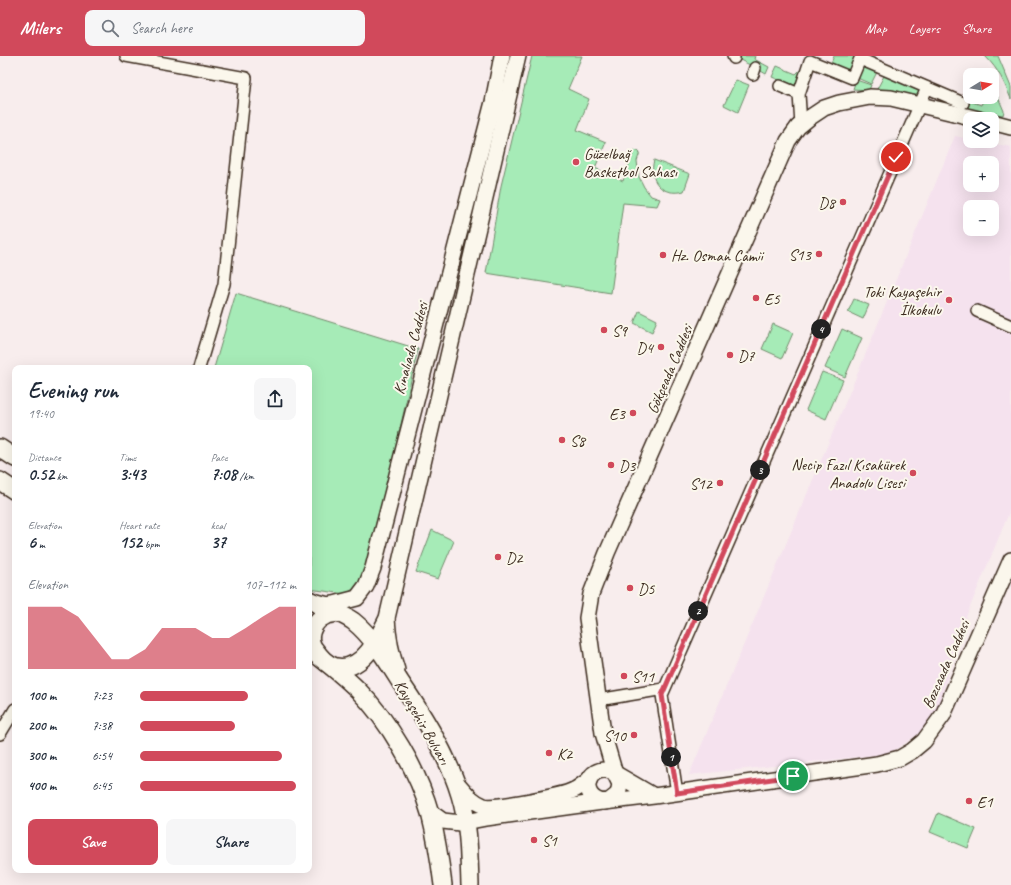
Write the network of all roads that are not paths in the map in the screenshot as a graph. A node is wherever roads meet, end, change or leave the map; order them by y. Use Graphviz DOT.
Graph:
graph roads {
  1 [pos="126,56"];
  2 [pos="502,56"];
  3 [pos="518,56"];
  4 [pos="780,86"];
  5 [pos="927,88"];
  6 [pos="799,94"];
  7 [pos="963,103"];
  8 [pos="919,104"];
  9 [pos="963,115"];
  10 [pos="999,124"];
  11 [pos="801,125"];
  12 [pos="1011,127"];
  13 [pos="977,311"];
  14 [pos="1011,326"];
  15 [pos="200,365"];
  16 [pos="0,448"];
  17 [pos="12,456"];
  18 [pos="0,481"];
  19 [pos="12,489"];
  20 [pos="1011,560"];
  21 [pos="357,598"];
  22 [pos="312,601"];
  23 [pos="312,601"];
  24 [pos="337,613"];
  25 [pos="387,618"];
  26 [pos="312,630"];
  27 [pos="374,644"];
  28 [pos="312,645"];
  29 [pos="312,651"];
  30 [pos="323,660"];
  31 [pos="401,682"];
  32 [pos="664,689"];
  33 [pos="598,700"];
  34 [pos="12,714"];
  35 [pos="0,734"];
  36 [pos="615,774"];
  37 [pos="455,780"];
  38 [pos="589,780"];
  39 [pos="677,793"];
  40 [pos="654,796"];
  41 [pos="604,802"];
  42 [pos="429,811"];
  43 [pos="486,818"];
  44 [pos="466,823"];
  45 [pos="468,850"];
  46 [pos="443,885"];
  47 [pos="470,885"];
  1 -- 15 [label="street"];
  2 -- 21 [label="street, Kınalıada Caddesi"];
  3 -- 25 [label="street"];
  4 -- 6 [label="street"];
  5 -- 6 [label="street"];
  5 -- 7 [label="street"];
  5 -- 8 [label="street"];
  6 -- 11 [label="street"];
  8 -- 9 [label="street, Gökçeada Caddesi"];
  8 -- 11 [label="street, Gökçeada Caddesi"];
  8 -- 32 [label="street"];
  10 -- 12 [label="street"];
  11 -- 33 [label="street, Gökçeada Caddesi"];
  13 -- 14 [label="street"];
  16 -- 17 [label="main road"];
  18 -- 19 [label="main road"];
  20 -- 39 [label="street, Bozcaada Caddesi"];
  21 -- 22 [label="street"];
  21 -- 24 [label="street"];
  23 -- 24 [label="main road, Kayaşehir Bulvarı"];
  24 -- 26 [label="main road"];
  24 -- 27 [label="main road, Kayaşehir Bulvarı"];
  25 -- 27 [label="street"];
  25 -- 31 [label="street"];
  27 -- 30 [label="main road"];
  27 -- 31 [label="main road, Kayaşehir Bulvarı"];
  28 -- 30 [label="main road"];
  29 -- 30 [label="main road, Kayaşehir Bulvarı"];
  30 -- 42 [label="main road, Kayaşehir Bulvarı"];
  31 -- 37 [label="main road, Kayaşehir Bulvarı"];
  32 -- 33 [label="street"];
  32 -- 39 [label="street"];
  33 -- 36 [label="street, Gökçeada Caddesi"];
  34 -- 35 [label="street"];
  36 -- 38 [label="street"];
  36 -- 40 [label="street"];
  36 -- 41 [label="street"];
  37 -- 38 [label="street"];
  37 -- 44 [label="main road, Kayaşehir Bulvarı"];
  38 -- 41 [label="street"];
  39 -- 40 [label="street, Bozcaada Caddesi"];
  40 -- 41 [label="street, Bozcaada Caddesi"];
  41 -- 43 [label="street, Bozcaada Caddesi"];
  42 -- 44 [label="street, Bozcaada Caddesi"];
  42 -- 46 [label="main road, Kayaşehir Bulvarı"];
  43 -- 44 [label="street, Bozcaada Caddesi"];
  43 -- 45 [label="street"];
  44 -- 45 [label="main road, Kayaşehir Bulvarı"];
  45 -- 47 [label="main road, Kayaşehir Bulvarı"];
}
